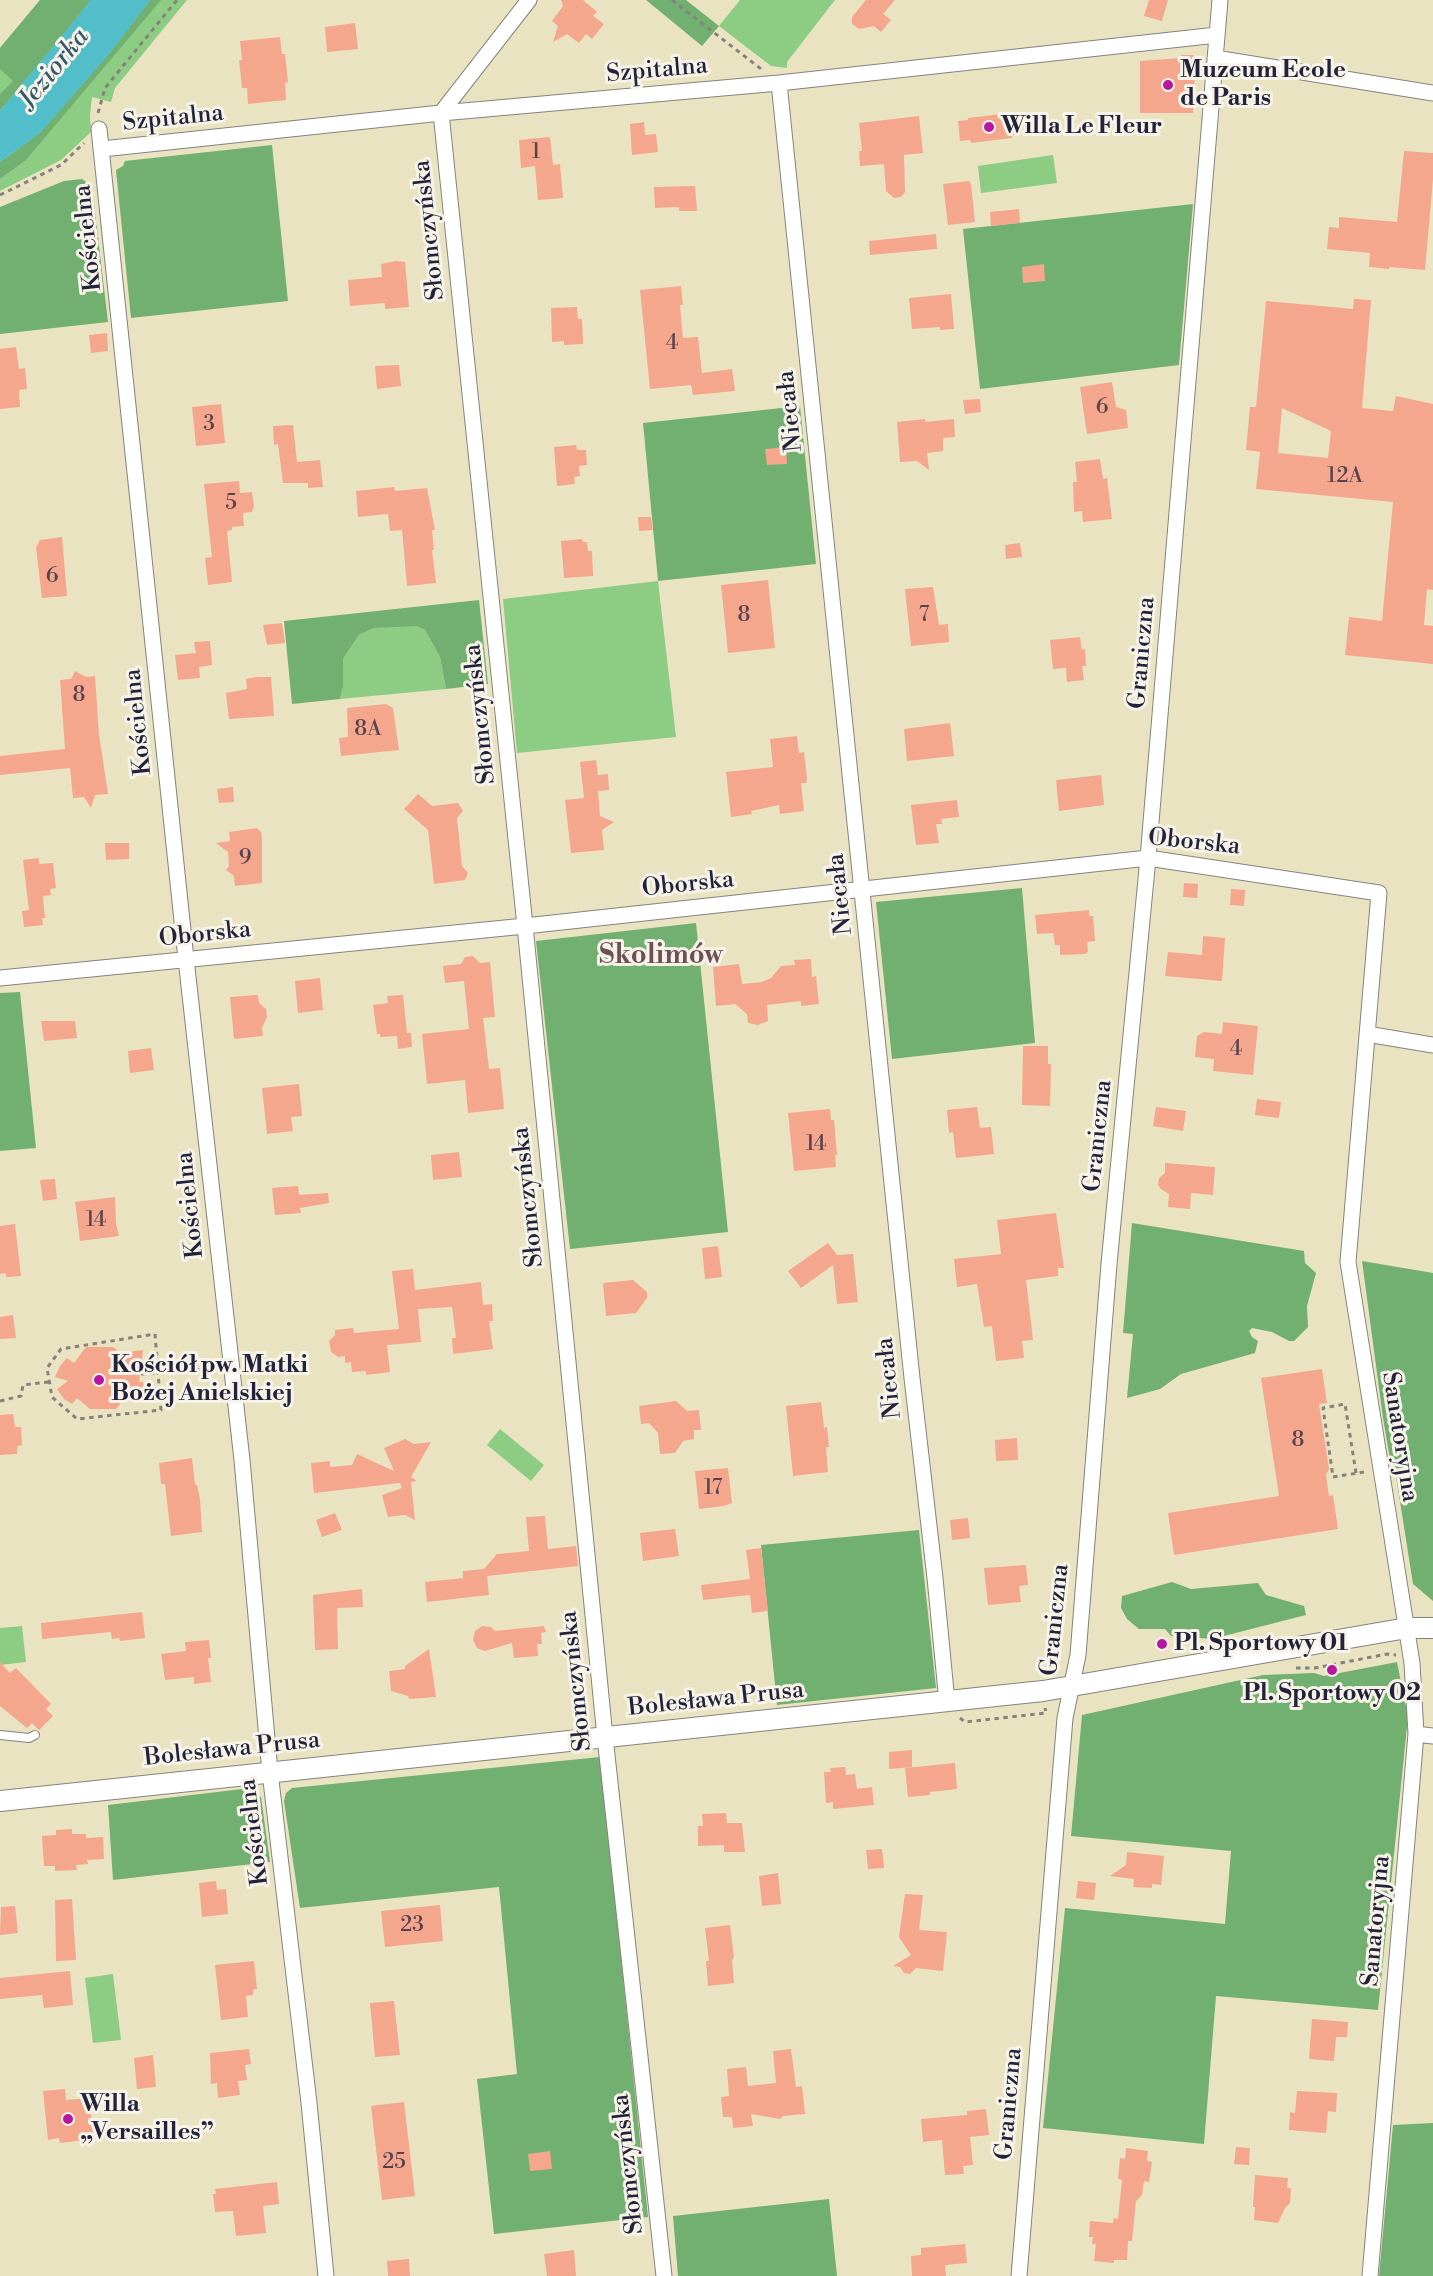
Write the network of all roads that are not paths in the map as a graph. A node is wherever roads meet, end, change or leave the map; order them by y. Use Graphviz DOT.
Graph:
graph roads {
  1 [pos="529,0"];
  2 [pos="1220,0"];
  3 [pos="1217,35"];
  4 [pos="1215,58"];
  5 [pos="779,83"];
  6 [pos="1433,93"];
  7 [pos="441,113"];
  8 [pos="99,129"];
  9 [pos="102,149"];
  10 [pos="1149,858"];
  11 [pos="863,889"];
  12 [pos="1379,893"];
  13 [pos="525,926"];
  14 [pos="186,959"];
  15 [pos="0,978"];
  16 [pos="1367,1034"];
  17 [pos="1433,1045"];
  18 [pos="1407,1628"];
  19 [pos="1433,1628"];
  20 [pos="1072,1688"];
  21 [pos="947,1701"];
  22 [pos="1416,1734"];
  23 [pos="0,1735"];
  24 [pos="35,1735"];
  25 [pos="1433,1736"];
  26 [pos="605,1737"];
  27 [pos="270,1772"];
  28 [pos="0,1801"];
  29 [pos="326,2276"];
  30 [pos="664,2276"];
  31 [pos="1019,2276"];
  32 [pos="1370,2276"];
  1 -- 7 [label="street"];
  2 -- 3 [label="street, Graniczna"];
  3 -- 4 [label="street, Graniczna"];
  3 -- 5 [label="street, Szpitalna"];
  4 -- 6 [label="street"];
  4 -- 10 [label="street, Graniczna"];
  5 -- 7 [label="street, Szpitalna"];
  5 -- 11 [label="street, Niecała"];
  7 -- 9 [label="street, Szpitalna"];
  7 -- 13 [label="street, Słomczyńska"];
  8 -- 9 [label="street, Kościelna"];
  9 -- 14 [label="street, Kościelna"];
  10 -- 11 [label="street, Oborska"];
  10 -- 12 [label="street, Oborska"];
  10 -- 20 [label="street, Graniczna"];
  11 -- 13 [label="street, Oborska"];
  11 -- 21 [label="street, Niecała"];
  12 -- 16 [label="street, Sanatoryjna"];
  13 -- 14 [label="street, Oborska"];
  13 -- 26 [label="street, Słomczyńska"];
  14 -- 15 [label="street, Oborska"];
  14 -- 27 [label="street, Kościelna"];
  16 -- 17 [label="street"];
  16 -- 18 [label="street, Sanatoryjna"];
  18 -- 19 [label="street, Bolesława Prusa"];
  18 -- 20 [label="street, Bolesława Prusa"];
  18 -- 22 [label="street, Sanatoryjna"];
  20 -- 21 [label="street, Bolesława Prusa"];
  20 -- 31 [label="street, Graniczna"];
  21 -- 26 [label="street, Bolesława Prusa"];
  22 -- 25 [label="street"];
  22 -- 32 [label="street, Sanatoryjna"];
  23 -- 24 [label="lane"];
  26 -- 27 [label="street, Bolesława Prusa"];
  26 -- 30 [label="street, Słomczyńska"];
  27 -- 28 [label="street, Bolesława Prusa"];
  27 -- 29 [label="street, Kościelna"];
}
